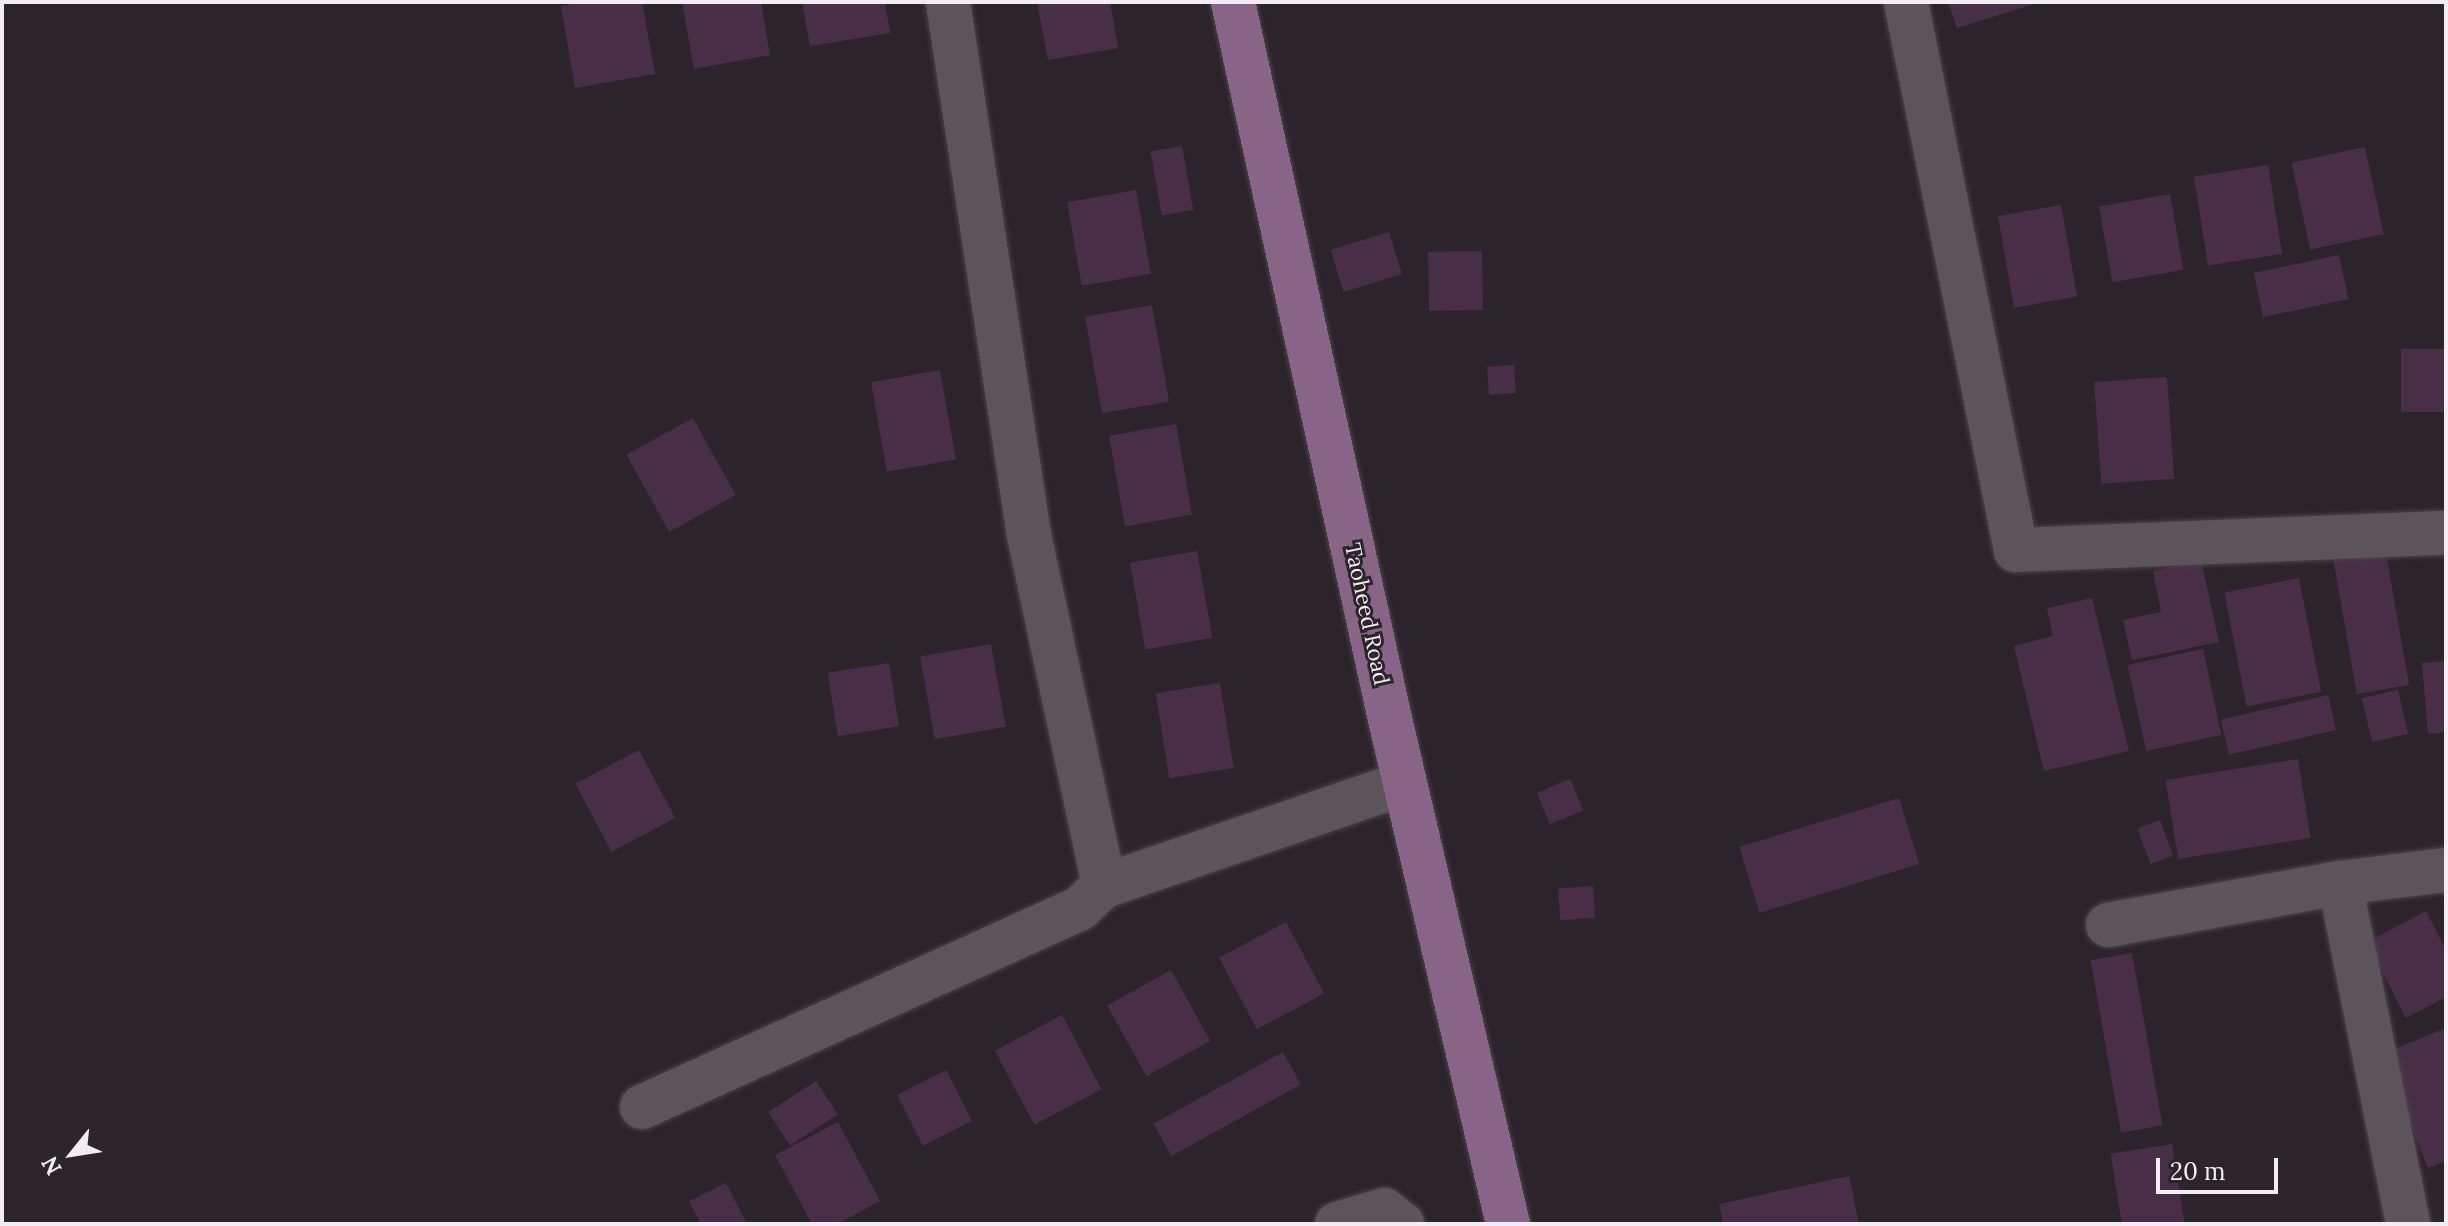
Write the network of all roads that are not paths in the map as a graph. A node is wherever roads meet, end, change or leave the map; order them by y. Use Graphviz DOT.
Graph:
graph roads {
  1 [pos="948,2"];
  2 [pos="1233,2"];
  3 [pos="1906,2"];
  4 [pos="2446,533"];
  5 [pos="1405,783"];
  6 [pos="2446,870"];
  7 [pos="2340,883"];
  8 [pos="1104,886"];
  9 [pos="2108,925"];
  10 [pos="642,1107"];
  11 [pos="1337,1224"];
  12 [pos="1402,1224"];
  13 [pos="1508,1224"];
  14 [pos="2408,1224"];
  1 -- 8 [label="street"];
  2 -- 5 [label="main road, Taoheed Road"];
  3 -- 4 [label="street"];
  5 -- 8 [label="street"];
  5 -- 13 [label="main road, Taoheed Road"];
  6 -- 7 [label="street"];
  7 -- 9 [label="street"];
  7 -- 14 [label="street"];
  8 -- 10 [label="street"];
  11 -- 12 [label="street"];
}
